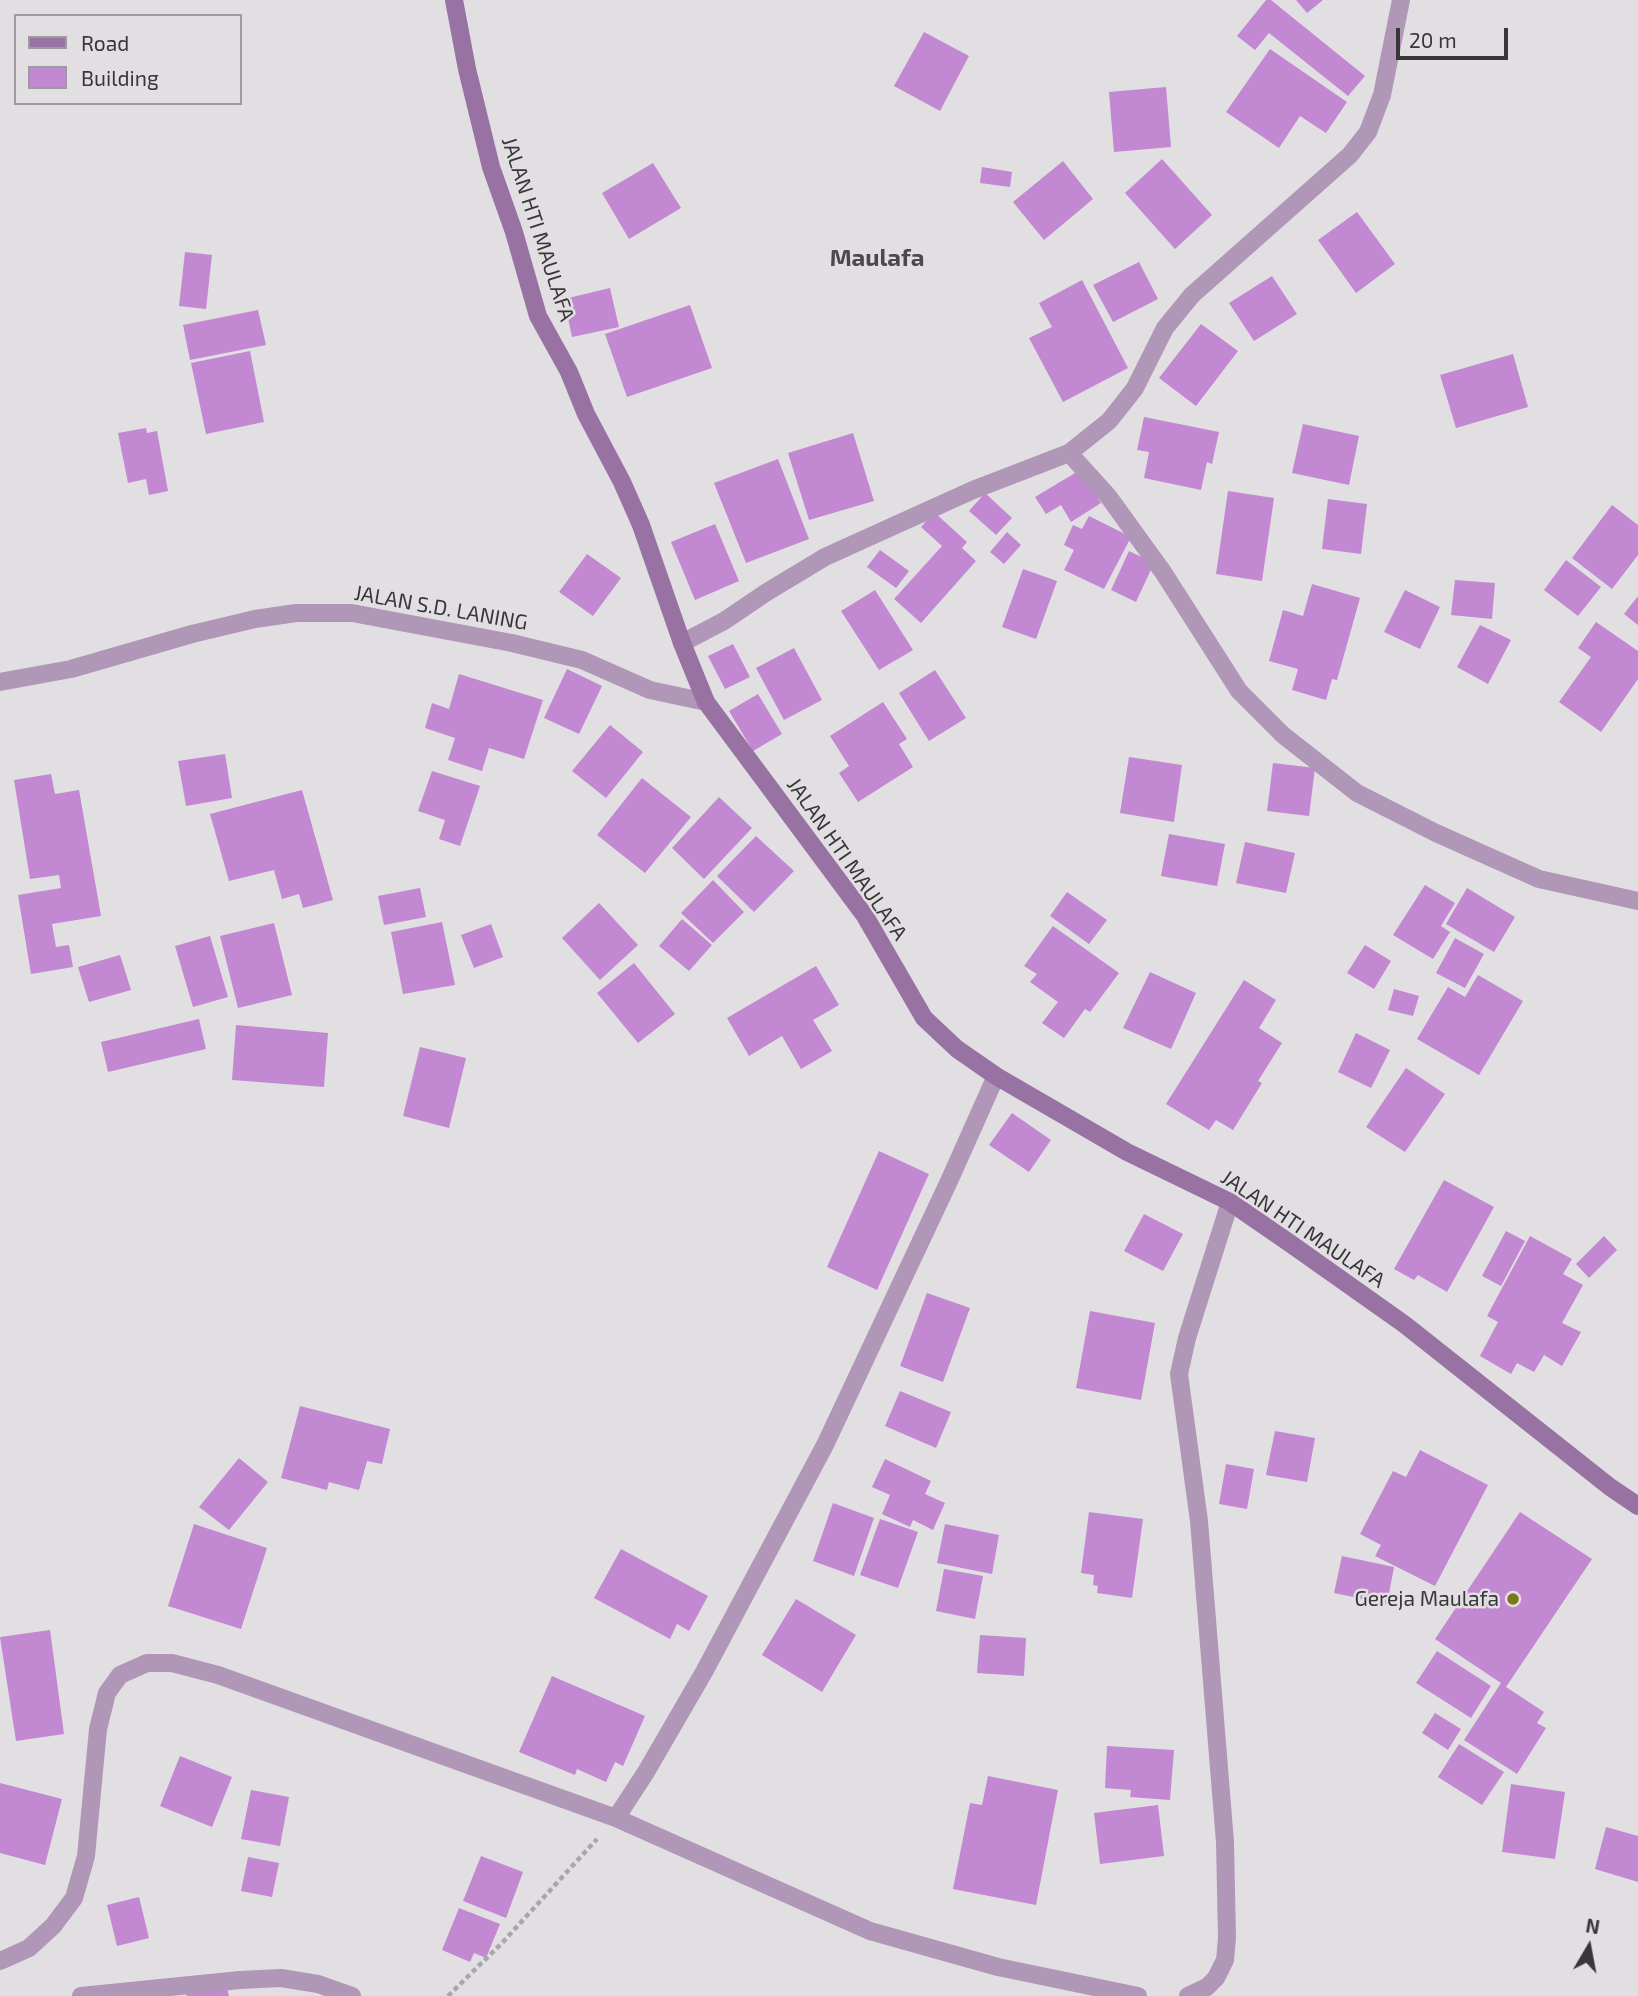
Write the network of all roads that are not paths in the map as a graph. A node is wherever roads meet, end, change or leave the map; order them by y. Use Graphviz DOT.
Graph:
graph roads {
  1 [pos="454,0"];
  2 [pos="1401,0"];
  3 [pos="1069,453"];
  4 [pos="682,643"];
  5 [pos="0,682"];
  6 [pos="706,702"];
  7 [pos="1638,901"];
  8 [pos="996,1076"];
  9 [pos="1230,1202"];
  10 [pos="1638,1506"];
  11 [pos="616,1818"];
  12 [pos="0,1961"];
  13 [pos="81,1996"];
  14 [pos="352,1996"];
  15 [pos="1138,1996"];
  16 [pos="1188,1996"];
  1 -- 4 [label="street, JALAN HTI MAULAFA"];
  2 -- 3 [label="street"];
  3 -- 4 [label="street"];
  3 -- 7 [label="street"];
  4 -- 6 [label="street, JALAN HTI MAULAFA"];
  5 -- 6 [label="street, JALAN S.D. LANING"];
  6 -- 8 [label="street, JALAN HTI MAULAFA"];
  8 -- 9 [label="street, JALAN HTI MAULAFA"];
  8 -- 11 [label="street"];
  9 -- 10 [label="street, JALAN HTI MAULAFA"];
  9 -- 16 [label="street"];
  11 -- 12 [label="street"];
  11 -- 15 [label="street"];
  13 -- 14 [label="street"];
}
